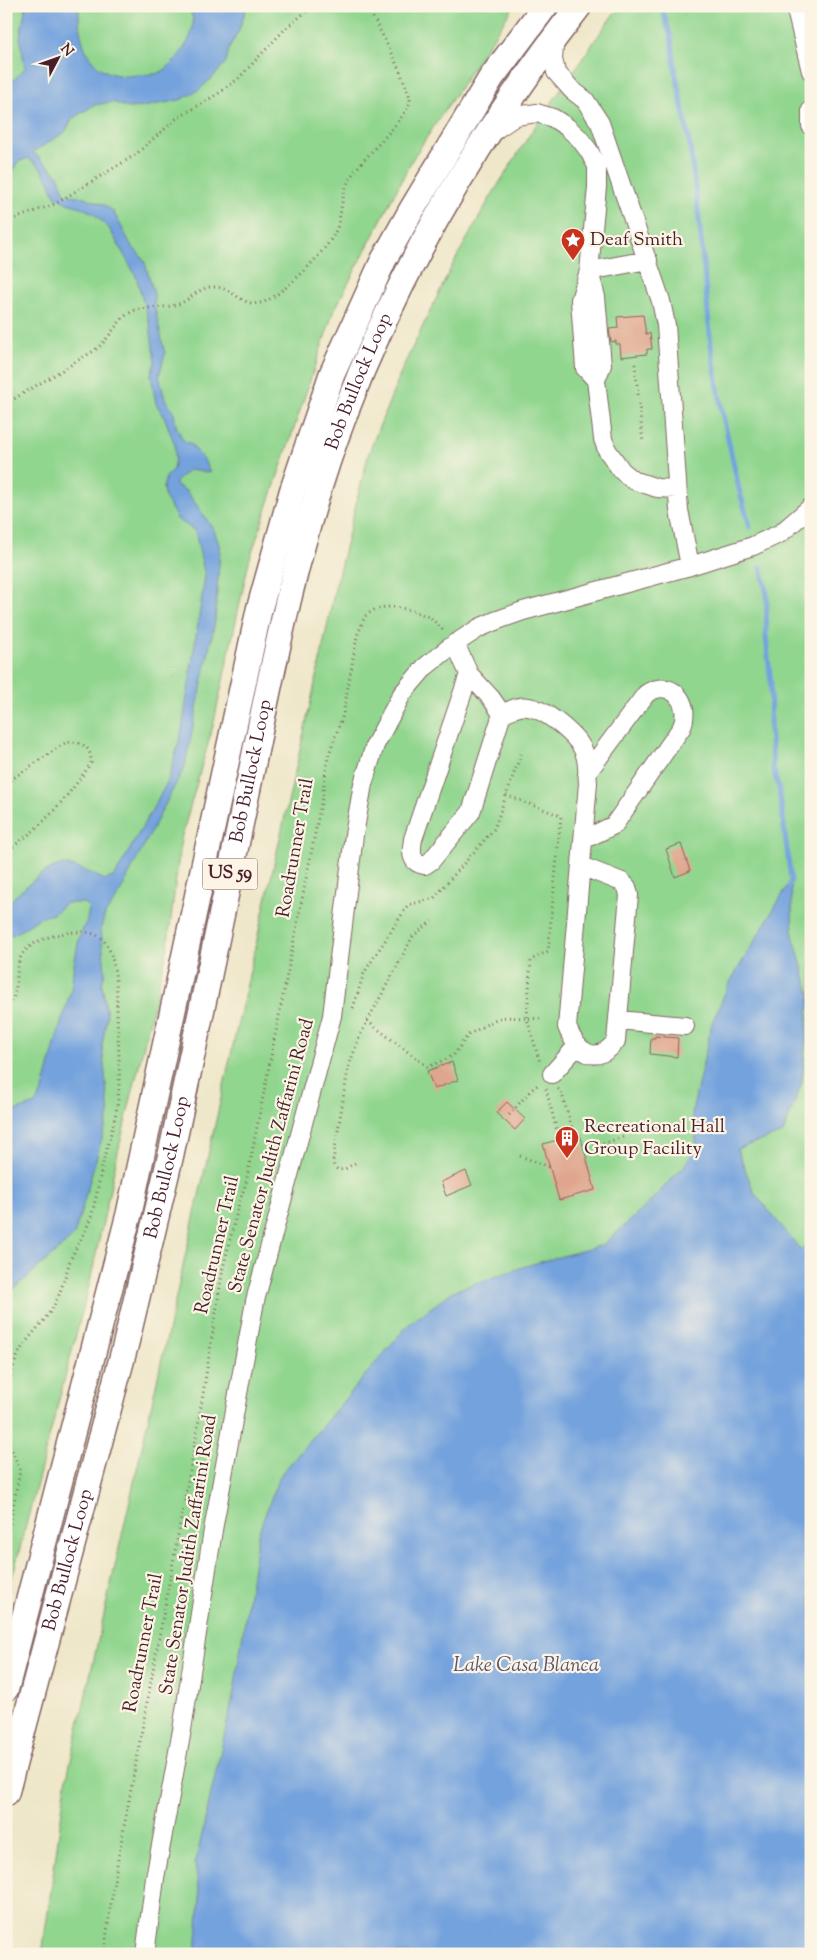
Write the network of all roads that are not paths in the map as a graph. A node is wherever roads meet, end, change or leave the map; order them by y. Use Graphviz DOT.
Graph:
graph roads {
  1 [pos="545,6"];
  2 [pos="579,6"];
  3 [pos="795,6"];
  4 [pos="555,36"];
  5 [pos="811,71"];
  6 [pos="811,110"];
  7 [pos="811,126"];
  8 [pos="486,136"];
  9 [pos="648,260"];
  10 [pos="589,271"];
  11 [pos="677,489"];
  12 [pos="811,507"];
  13 [pos="690,566"];
  14 [pos="453,640"];
  15 [pos="468,674"];
  16 [pos="502,714"];
  17 [pos="587,773"];
  18 [pos="583,840"];
  19 [pos="581,866"];
  20 [pos="618,1020"];
  21 [pos="685,1026"];
  22 [pos="577,1046"];
  23 [pos="549,1077"];
  24 [pos="6,1688"];
  25 [pos="6,1793"];
  26 [pos="145,1954"];
  1 -- 24 [label="highway, Bob Bullock Loop / US 59"];
  2 -- 4 [label="highway, Bob Bullock Loop / US 59"];
  3 -- 5 [label="street"];
  4 -- 8 [label="highway, Bob Bullock Loop / US 59"];
  4 -- 9 [label="street"];
  6 -- 7 [label="street"];
  8 -- 10 [label="street"];
  8 -- 25 [label="highway, Bob Bullock Loop / US 59"];
  9 -- 10 [label="street"];
  9 -- 11 [label="street"];
  10 -- 11 [label="street"];
  11 -- 13 [label="street"];
  12 -- 13 [label="street, State Senator Judith Zaffarini Road"];
  13 -- 14 [label="street, State Senator Judith Zaffarini Road"];
  14 -- 15 [label="street"];
  14 -- 26 [label="street, State Senator Judith Zaffarini Road"];
  15 -- 16 [label="street"];
  15 -- 16 [label="street"];
  16 -- 17 [label="street"];
  17 -- 18 [label="street"];
  17 -- 18 [label="street"];
  18 -- 19 [label="street"];
  19 -- 20 [label="street"];
  19 -- 22 [label="street"];
  20 -- 21 [label="street"];
  20 -- 22 [label="street"];
  22 -- 23 [label="street"];
}
